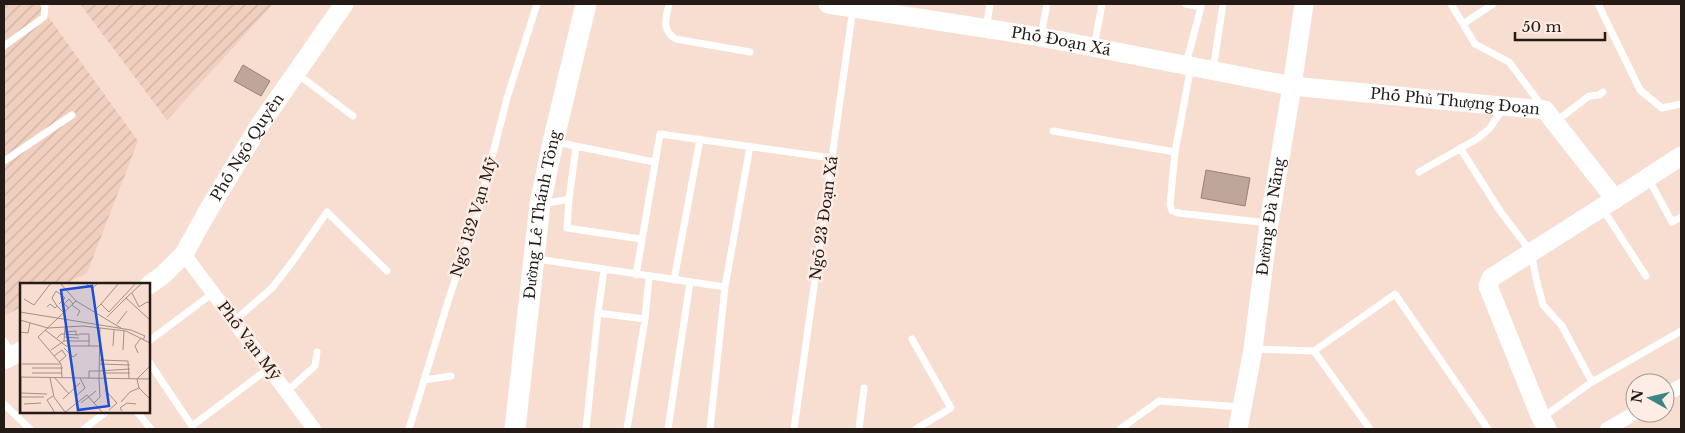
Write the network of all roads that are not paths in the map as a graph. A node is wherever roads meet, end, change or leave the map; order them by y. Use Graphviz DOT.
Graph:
graph roads {
  1 [pos="45,4"];
  2 [pos="344,4"];
  3 [pos="537,4"];
  4 [pos="586,4"];
  5 [pos="669,4"];
  6 [pos="828,4"];
  7 [pos="990,4"];
  8 [pos="1046,4"];
  9 [pos="1102,4"];
  10 [pos="1186,4"];
  11 [pos="1223,4"];
  12 [pos="1304,4"];
  13 [pos="1451,4"];
  14 [pos="1494,4"];
  15 [pos="1598,4"];
  16 [pos="853,8"];
  17 [pos="1463,24"];
  18 [pos="986,29"];
  19 [pos="1041,37"];
  20 [pos="5,42"];
  21 [pos="1094,47"];
  22 [pos="750,52"];
  23 [pos="1189,65"];
  24 [pos="1213,70"];
  25 [pos="295,73"];
  26 [pos="1292,86"];
  27 [pos="1603,92"];
  28 [pos="1681,104"];
  29 [pos="1504,106"];
  30 [pos="72,115"];
  31 [pos="353,116"];
  32 [pos="1550,116"];
  33 [pos="1053,131"];
  34 [pos="700,139"];
  35 [pos="553,142"];
  36 [pos="576,146"];
  37 [pos="750,146"];
  38 [pos="1460,148"];
  39 [pos="1175,152"];
  40 [pos="1681,156"];
  41 [pos="832,158"];
  42 [pos="4,161"];
  43 [pos="654,162"];
  44 [pos="1418,172"];
  45 [pos="1648,178"];
  46 [pos="569,199"];
  47 [pos="1608,203"];
  48 [pos="540,204"];
  49 [pos="1681,217"];
  50 [pos="1269,223"];
  51 [pos="641,239"];
  52 [pos="1531,252"];
  53 [pos="184,254"];
  54 [pos="534,258"];
  55 [pos="604,270"];
  56 [pos="387,271"];
  57 [pos="636,275"];
  58 [pos="1646,276"];
  59 [pos="649,277"];
  60 [pos="674,280"];
  61 [pos="690,282"];
  62 [pos="150,285"];
  63 [pos="725,287"];
  64 [pos="213,293"];
  65 [pos="598,313"];
  66 [pos="645,319"];
  67 [pos="234,321"];
  68 [pos="1681,330"];
  69 [pos="912,338"];
  70 [pos="150,340"];
  71 [pos="1253,349"];
  72 [pos="1314,351"];
  73 [pos="317,352"];
  74 [pos="150,363"];
  75 [pos="270,368"];
  76 [pos="451,376"];
  77 [pos="424,380"];
  78 [pos="1592,382"];
  79 [pos="864,388"];
  80 [pos="286,392"];
  81 [pos="4,404"];
  82 [pos="1242,407"];
  83 [pos="105,413"];
  84 [pos="138,413"];
  85 [pos="1625,419"];
  86 [pos="1544,424"];
  87 [pos="30,429"];
  88 [pos="84,429"];
  89 [pos="151,429"];
  90 [pos="314,429"];
  91 [pos="409,429"];
  92 [pos="515,429"];
  93 [pos="586,429"];
  94 [pos="627,429"];
  95 [pos="668,429"];
  96 [pos="710,429"];
  97 [pos="794,429"];
  98 [pos="859,429"];
  99 [pos="917,429"];
  100 [pos="1120,429"];
  101 [pos="1238,429"];
  102 [pos="1370,429"];
  103 [pos="1488,429"];
  104 [pos="1608,429"];
  1 -- 20 [label="lane"];
  2 -- 25 [label="street, Phố Ngô Quyền"];
  3 -- 77 [label="lane, Ngõ 132 Vạn Mỹ"];
  4 -- 35 [label="main road, Đường Lê Thánh Tông"];
  5 -- 22 [label="lane"];
  6 -- 16 [label="street, Phố Đoạn Xá"];
  7 -- 18 [label="lane"];
  8 -- 19 [label="lane"];
  9 -- 21 [label="lane"];
  10 -- 23 [label="lane"];
  11 -- 24 [label="lane"];
  12 -- 26 [label="street, Đường Đà Nẵng"];
  13 -- 17 [label="lane"];
  14 -- 17 [label="lane"];
  15 -- 28 [label="lane"];
  16 -- 18 [label="street, Phố Đoạn Xá"];
  16 -- 41 [label="lane, Ngõ 23 Đoạn Xá"];
  17 -- 32 [label="lane"];
  18 -- 19 [label="street, Phố Đoạn Xá"];
  19 -- 21 [label="street, Phố Đoạn Xá"];
  21 -- 23 [label="street, Phố Đoạn Xá"];
  23 -- 24 [label="street, Phố Đoạn Xá"];
  23 -- 39 [label="lane"];
  24 -- 26 [label="street, Phố Đoạn Xá"];
  25 -- 31 [label="lane"];
  25 -- 53 [label="street, Phố Ngô Quyền"];
  26 -- 29 [label="street, Phố Phủ Thượng Đoạn"];
  26 -- 50 [label="street, Đường Đà Nẵng"];
  27 -- 32 [label="lane"];
  29 -- 32 [label="street, Phố Phủ Thượng Đoạn"];
  29 -- 38 [label="lane"];
  30 -- 42 [label="lane"];
  32 -- 47 [label="street, Phố Phủ Thượng Đoạn"];
  33 -- 39 [label="lane"];
  34 -- 37 [label="lane"];
  34 -- 43 [label="lane"];
  34 -- 60 [label="lane"];
  35 -- 36 [label="lane"];
  35 -- 48 [label="main road, Đường Lê Thánh Tông"];
  36 -- 43 [label="lane"];
  36 -- 46 [label="lane"];
  37 -- 41 [label="lane"];
  37 -- 63 [label="lane"];
  38 -- 44 [label="lane"];
  38 -- 52 [label="lane"];
  39 -- 50 [label="lane"];
  40 -- 45 [label="street"];
  41 -- 97 [label="lane, Ngõ 23 Đoạn Xá"];
  43 -- 51 [label="lane"];
  45 -- 47 [label="street"];
  45 -- 49 [label="lane"];
  46 -- 48 [label="lane"];
  46 -- 51 [label="lane"];
  47 -- 52 [label="street"];
  47 -- 58 [label="lane"];
  48 -- 54 [label="main road, Đường Lê Thánh Tông"];
  50 -- 71 [label="street, Đường Đà Nẵng"];
  51 -- 57 [label="lane"];
  52 -- 78 [label="lane"];
  52 -- 86 [label="street"];
  53 -- 62 [label="street, Phố Ngô Quyền"];
  53 -- 64 [label="street, Phố Vạn Mỹ"];
  54 -- 55 [label="lane"];
  54 -- 92 [label="main road, Đường Lê Thánh Tông"];
  55 -- 57 [label="lane"];
  55 -- 65 [label="lane"];
  56 -- 67 [label="lane"];
  57 -- 59 [label="lane"];
  59 -- 60 [label="lane"];
  59 -- 66 [label="lane"];
  60 -- 61 [label="lane"];
  61 -- 63 [label="lane"];
  61 -- 95 [label="lane"];
  63 -- 96 [label="lane"];
  64 -- 67 [label="street, Phố Vạn Mỹ"];
  64 -- 70 [label="lane"];
  65 -- 66 [label="lane"];
  65 -- 93 [label="lane"];
  66 -- 94 [label="lane"];
  67 -- 75 [label="street, Phố Vạn Mỹ"];
  68 -- 78 [label="lane"];
  69 -- 99 [label="lane"];
  71 -- 72 [label="lane"];
  71 -- 82 [label="street, Đường Đà Nẵng"];
  72 -- 102 [label="lane"];
  72 -- 103 [label="lane"];
  73 -- 80 [label="lane"];
  74 -- 75 [label="lane"];
  75 -- 80 [label="street, Phố Vạn Mỹ"];
  76 -- 77 [label="lane"];
  77 -- 91 [label="lane, Ngõ 132 Vạn Mỹ"];
  78 -- 86 [label="lane"];
  79 -- 98 [label="lane"];
  80 -- 90 [label="street, Phố Vạn Mỹ"];
  81 -- 87 [label="lane"];
  82 -- 100 [label="lane"];
  82 -- 101 [label="street, Đường Đà Nẵng"];
  83 -- 88 [label="lane"];
  84 -- 89 [label="lane"];
  85 -- 104 [label="street"];
}
